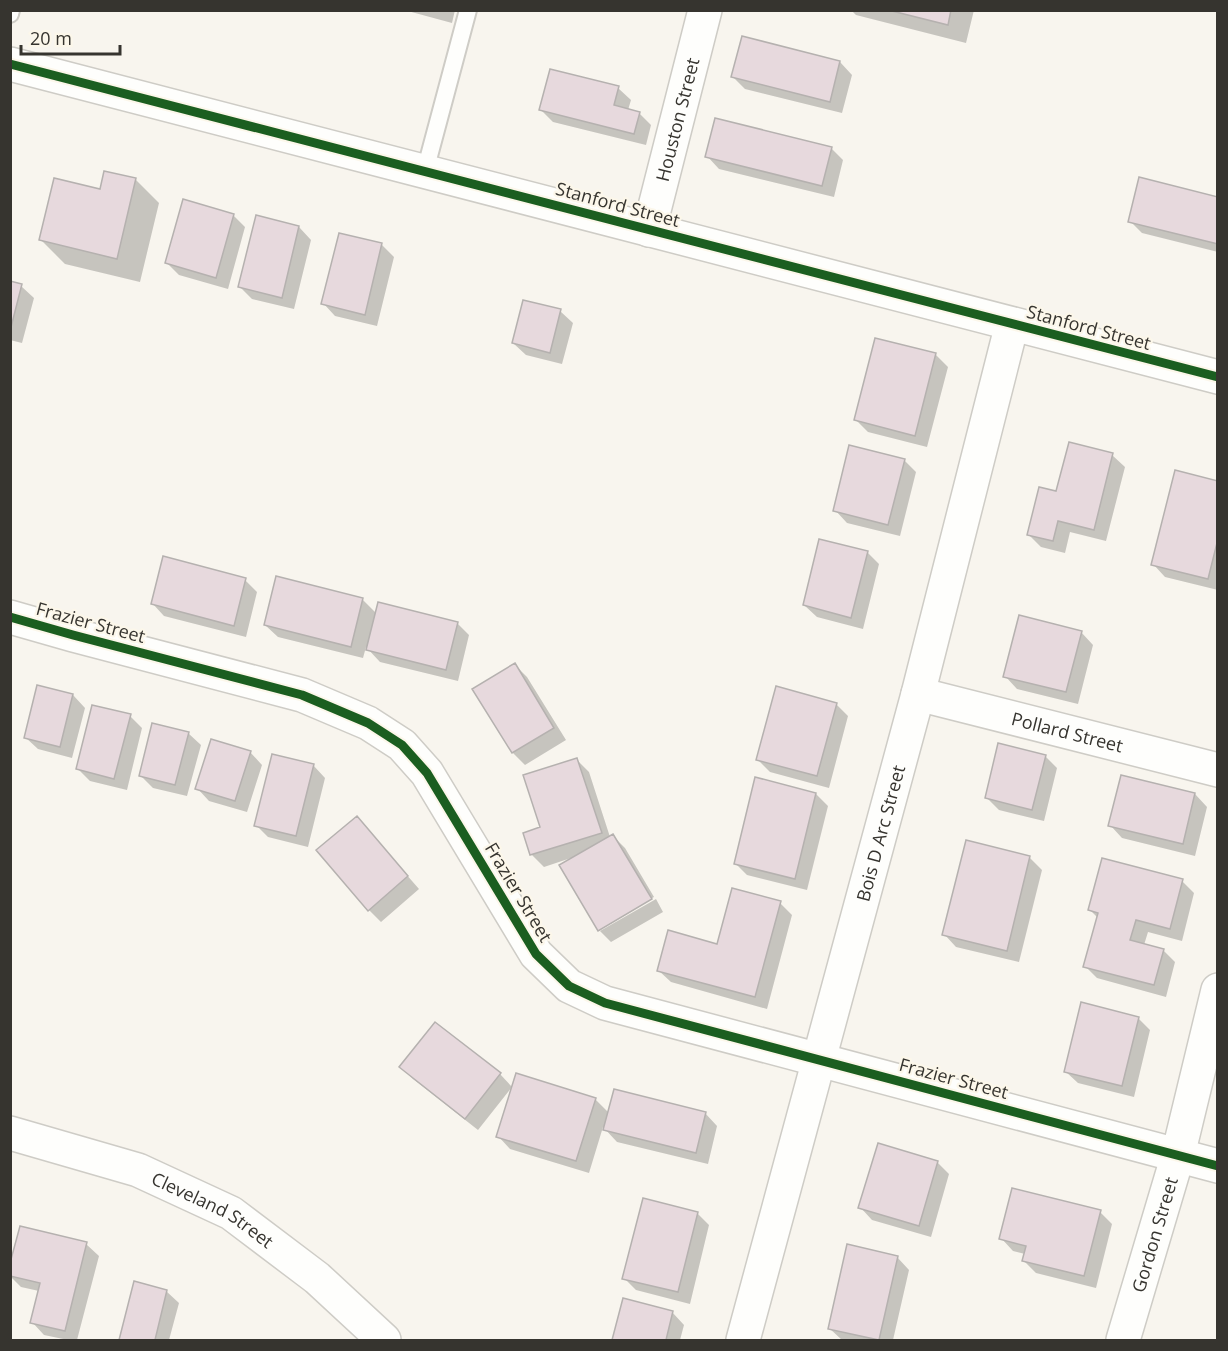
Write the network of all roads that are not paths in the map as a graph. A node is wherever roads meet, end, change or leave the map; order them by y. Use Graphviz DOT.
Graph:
graph roads {
  1 [pos="468,10"];
  2 [pos="705,10"];
  3 [pos="10,64"];
  4 [pos="425,171"];
  5 [pos="649,230"];
  6 [pos="1012,324"];
  7 [pos="1218,377"];
  8 [pos="10,617"];
  9 [pos="918,694"];
  10 [pos="1218,770"];
  11 [pos="1218,990"];
  12 [pos="820,1059"];
  13 [pos="10,1132"];
  14 [pos="1178,1155"];
  15 [pos="1218,1166"];
  16 [pos="384,1341"];
  17 [pos="743,1341"];
  18 [pos="1123,1341"];
  1 -- 4 [label="lane"];
  2 -- 5 [label="street, Houston Street"];
  3 -- 4 [label="street, Stanford Street"];
  4 -- 5 [label="street, Stanford Street"];
  5 -- 6 [label="street, Stanford Street"];
  6 -- 7 [label="street, Stanford Street"];
  6 -- 9 [label="street, Bois D Arc Street"];
  8 -- 12 [label="street, Frazier Street"];
  9 -- 10 [label="street, Pollard Street"];
  9 -- 12 [label="street, Bois D Arc Street"];
  11 -- 14 [label="street, Gordon Street"];
  12 -- 14 [label="street, Frazier Street"];
  12 -- 17 [label="street, Bois D Arc Street"];
  13 -- 16 [label="street, Cleveland Street"];
  14 -- 15 [label="street, Frazier Street"];
  14 -- 18 [label="street, Gordon Street"];
}
